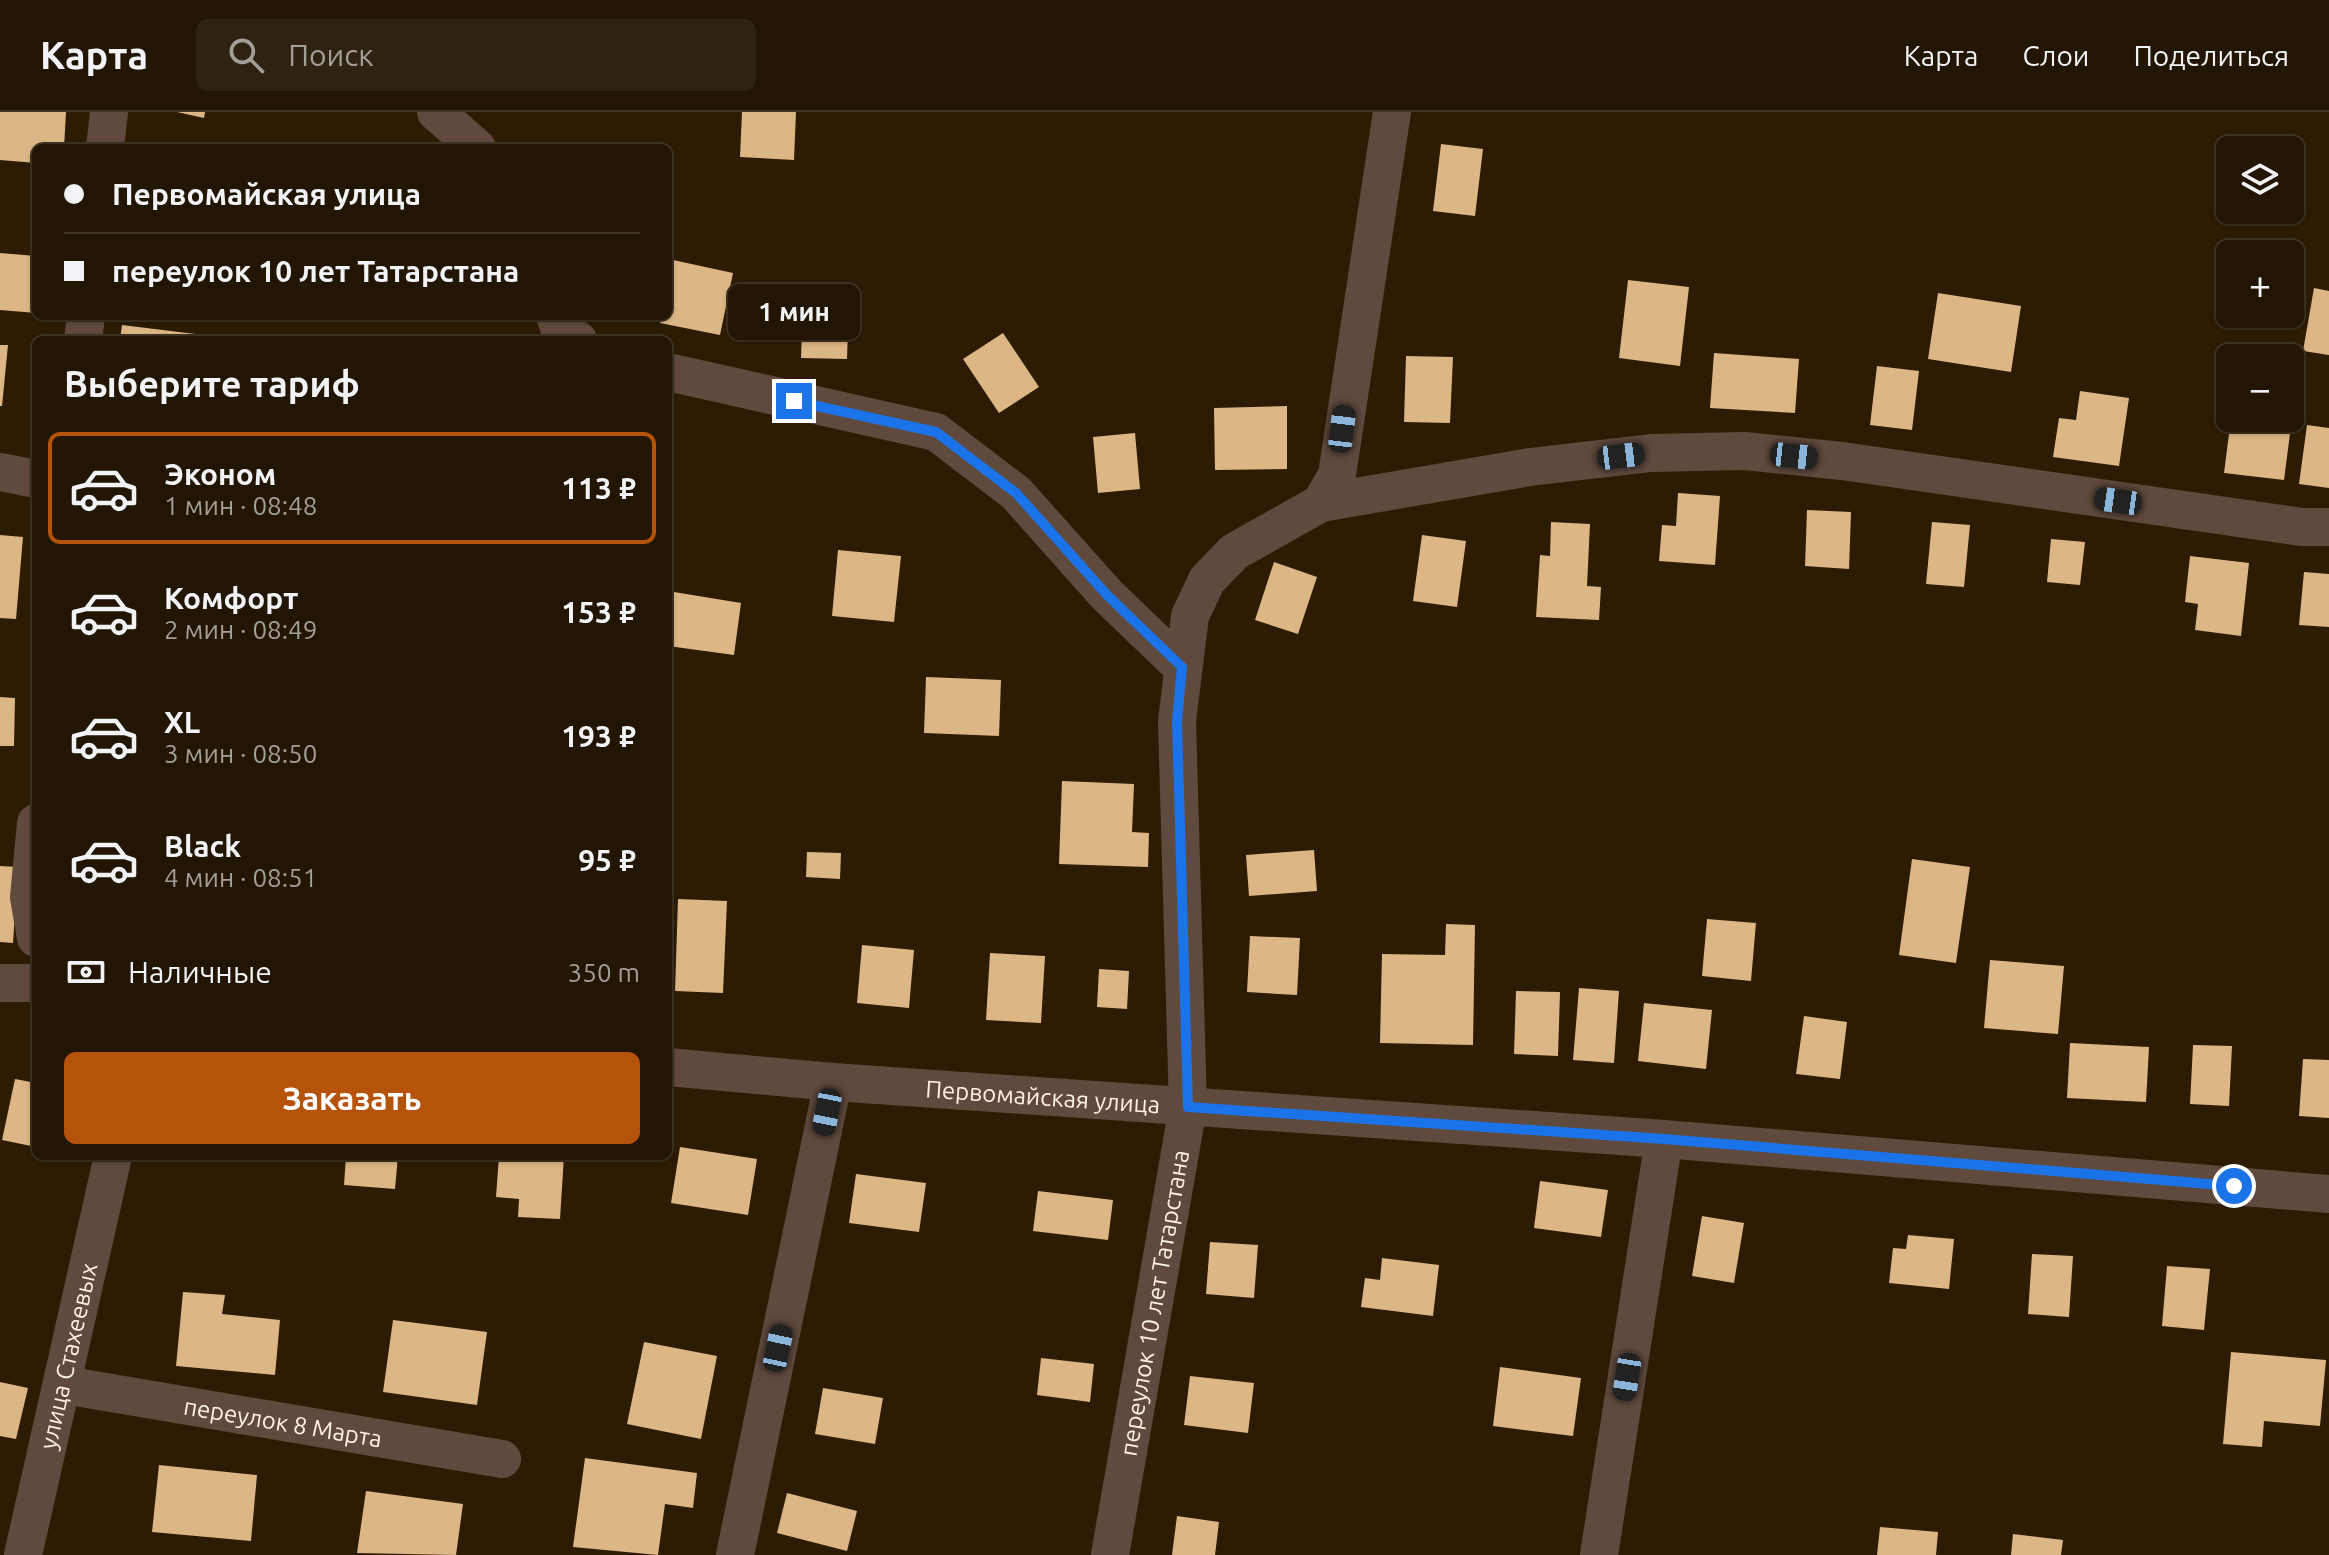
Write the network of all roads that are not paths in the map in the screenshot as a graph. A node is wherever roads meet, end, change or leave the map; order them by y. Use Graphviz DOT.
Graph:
graph roads {
  1 [pos="109,112"];
  2 [pos="436,112"];
  3 [pos="1392,112"];
  4 [pos="105,144"];
  5 [pos="472,144"];
  6 [pos="556,320"];
  7 [pos="571,336"];
  8 [pos="672,373"];
  9 [pos="0,472"];
  10 [pos="32,478"];
  11 [pos="1321,503"];
  12 [pos="2329,527"];
  13 [pos="1182,667"];
  14 [pos="32,865"];
  15 [pos="32,915"];
  16 [pos="0,983"];
  17 [pos="32,983"];
  18 [pos="672,1067"];
  19 [pos="833,1082"];
  20 [pos="1188,1107"];
  21 [pos="1664,1139"];
  22 [pos="112,1160"];
  23 [pos="2329,1194"];
  24 [pos="64,1385"];
  25 [pos="502,1459"];
  26 [pos="23,1555"];
  27 [pos="735,1555"];
  28 [pos="1110,1555"];
  29 [pos="1599,1555"];
  1 -- 4 [label="street"];
  2 -- 5 [label="street"];
  3 -- 11 [label="street"];
  6 -- 7 [label="street"];
  8 -- 13 [label="street"];
  9 -- 10 [label="street"];
  11 -- 12 [label="street, переулок 10 лет Татарстана"];
  11 -- 13 [label="street, переулок 10 лет Татарстана"];
  13 -- 20 [label="street, переулок 10 лет Татарстана"];
  14 -- 15 [label="street"];
  16 -- 17 [label="street"];
  18 -- 19 [label="street, Первомайская улица"];
  19 -- 20 [label="street, Первомайская улица"];
  19 -- 27 [label="street"];
  20 -- 21 [label="street, Первомайская улица"];
  20 -- 28 [label="street, переулок 10 лет Татарстана"];
  21 -- 23 [label="street, Первомайская улица"];
  21 -- 29 [label="street"];
  22 -- 24 [label="street, улица Стахеевых"];
  24 -- 25 [label="street, переулок 8 Марта"];
  24 -- 26 [label="street, улица Стахеевых"];
}
